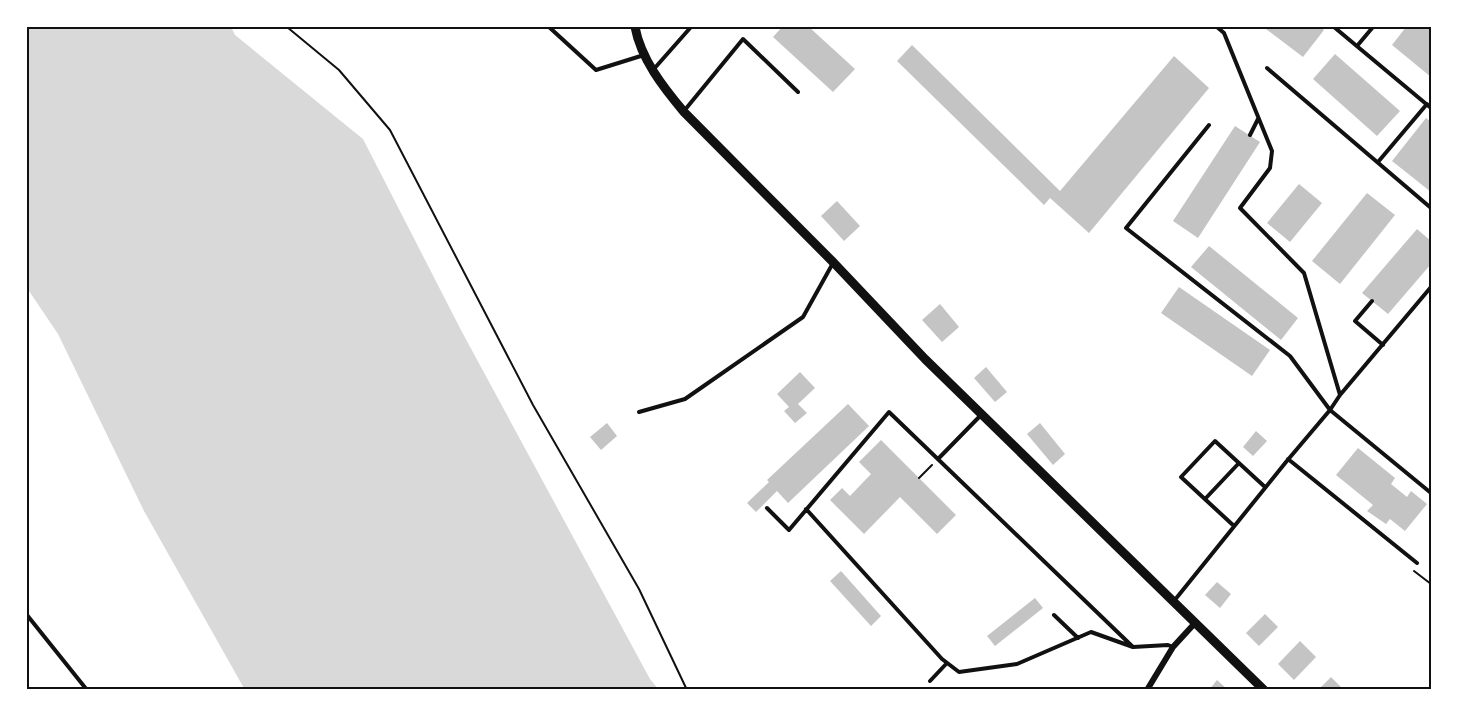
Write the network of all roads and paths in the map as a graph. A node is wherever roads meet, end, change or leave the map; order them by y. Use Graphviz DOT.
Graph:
graph roads {
  1 [pos="287,27"];
  2 [pos="549,27"];
  3 [pos="635,27"];
  4 [pos="691,27"];
  5 [pos="1216,27"];
  6 [pos="1334,27"];
  7 [pos="1373,27"];
  8 [pos="1357,46"];
  9 [pos="645,55"];
  10 [pos="1267,68"];
  11 [pos="653,70"];
  12 [pos="798,92"];
  13 [pos="1427,104"];
  14 [pos="1431,108"];
  15 [pos="684,112"];
  16 [pos="1259,119"];
  17 [pos="1209,124"];
  18 [pos="1250,135"];
  19 [pos="1378,162"];
  20 [pos="1431,208"];
  21 [pos="834,262"];
  22 [pos="1431,287"];
  23 [pos="1372,301"];
  24 [pos="1383,345"];
  25 [pos="1341,395"];
  26 [pos="1330,410"];
  27 [pos="639,412"];
  28 [pos="982,415"];
  29 [pos="938,459"];
  30 [pos="1288,459"];
  31 [pos="1239,463"];
  32 [pos="919,478"];
  33 [pos="1265,488"];
  34 [pos="1431,493"];
  35 [pos="1205,499"];
  36 [pos="767,508"];
  37 [pos="806,509"];
  38 [pos="1234,526"];
  39 [pos="1418,563"];
  40 [pos="1173,602"];
  41 [pos="27,615"];
  42 [pos="1054,615"];
  43 [pos="1195,623"];
  44 [pos="1078,638"];
  45 [pos="1133,647"];
  46 [pos="1173,647"];
  47 [pos="947,663"];
  48 [pos="930,681"];
  49 [pos="87,690"];
  50 [pos="687,690"];
  51 [pos="1147,690"];
  52 [pos="1264,690"];
  1 -- 50 [label="path"];
  2 -- 9 [label="lane"];
  3 -- 9 [label="street"];
  4 -- 11 [label="lane"];
  5 -- 16 [label="lane"];
  6 -- 8 [label="lane"];
  7 -- 8 [label="lane"];
  8 -- 13 [label="lane"];
  9 -- 11 [label="street"];
  10 -- 19 [label="lane"];
  11 -- 15 [label="street"];
  12 -- 15 [label="lane"];
  13 -- 14 [label="lane"];
  13 -- 19 [label="lane"];
  15 -- 21 [label="street"];
  16 -- 18 [label="lane"];
  16 -- 25 [label="lane"];
  17 -- 26 [label="lane"];
  19 -- 20 [label="lane"];
  21 -- 27 [label="lane"];
  21 -- 28 [label="street"];
  22 -- 24 [label="lane"];
  23 -- 24 [label="lane"];
  24 -- 25 [label="lane"];
  25 -- 26 [label="lane"];
  26 -- 30 [label="lane"];
  26 -- 34 [label="lane"];
  28 -- 29 [label="lane"];
  28 -- 40 [label="street"];
  29 -- 32 [label="path"];
  29 -- 37 [label="lane"];
  29 -- 45 [label="lane"];
  30 -- 33 [label="lane"];
  30 -- 39 [label="lane"];
  31 -- 33 [label="lane"];
  31 -- 35 [label="lane"];
  31 -- 35 [label="lane"];
  33 -- 38 [label="lane"];
  35 -- 38 [label="lane"];
  36 -- 37 [label="lane"];
  37 -- 47 [label="lane"];
  38 -- 40 [label="lane"];
  40 -- 43 [label="street"];
  41 -- 49 [label="lane"];
  42 -- 44 [label="lane"];
  43 -- 46 [label="street"];
  43 -- 52 [label="street"];
  44 -- 45 [label="lane"];
  44 -- 47 [label="lane"];
  45 -- 46 [label="lane"];
  46 -- 51 [label="street"];
  47 -- 48 [label="lane"];
}
